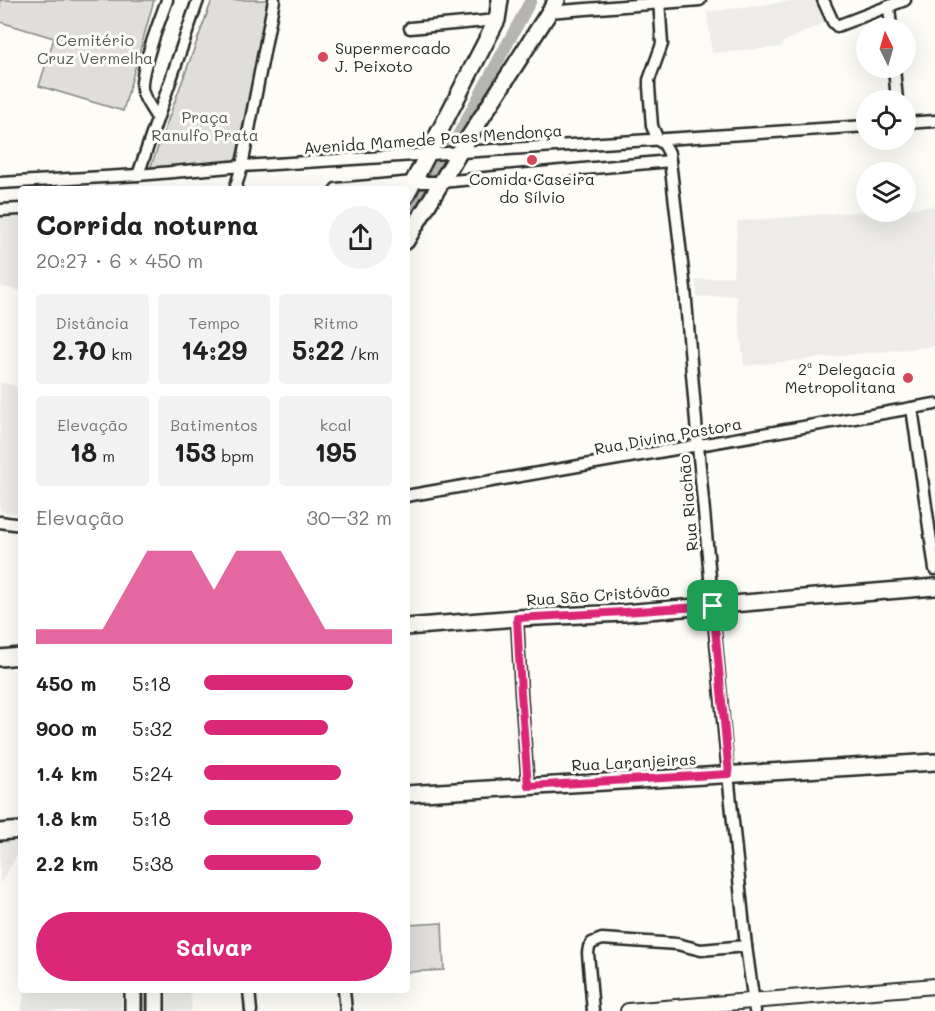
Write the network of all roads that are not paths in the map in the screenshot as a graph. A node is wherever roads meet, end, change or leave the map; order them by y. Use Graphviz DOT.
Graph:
graph roads {
  1 [pos="167,0"];
  2 [pos="198,0"];
  3 [pos="274,0"];
  4 [pos="500,0"];
  5 [pos="700,0"];
  6 [pos="823,0"];
  7 [pos="905,0"];
  8 [pos="659,2"];
  9 [pos="552,6"];
  10 [pos="889,7"];
  11 [pos="890,18"];
  12 [pos="497,20"];
  13 [pos="410,28"];
  14 [pos="157,118"];
  15 [pos="935,121"];
  16 [pos="916,122"];
  17 [pos="856,127"];
  18 [pos="658,140"];
  19 [pos="457,152"];
  20 [pos="429,154"];
  21 [pos="670,161"];
  22 [pos="242,166"];
  23 [pos="138,175"];
  24 [pos="439,182"];
  25 [pos="0,183"];
  26 [pos="236,186"];
  27 [pos="413,187"];
  28 [pos="18,209"];
  29 [pos="0,210"];
  30 [pos="410,233"];
  31 [pos="935,404"];
  32 [pos="912,408"];
  33 [pos="698,446"];
  34 [pos="410,495"];
  35 [pos="930,499"];
  36 [pos="0,522"];
  37 [pos="18,525"];
  38 [pos="935,569"];
  39 [pos="935,587"];
  40 [pos="713,606"];
  41 [pos="517,618"];
  42 [pos="410,627"];
  43 [pos="18,656"];
  44 [pos="0,658"];
  45 [pos="935,762"];
  46 [pos="729,774"];
  47 [pos="528,786"];
  48 [pos="410,794"];
  49 [pos="18,830"];
  50 [pos="0,832"];
  51 [pos="746,946"];
  52 [pos="935,986"];
  53 [pos="133,993"];
  54 [pos="156,993"];
  55 [pos="249,993"];
  56 [pos="344,993"];
  57 [pos="754,1006"];
  58 [pos="133,1011"];
  59 [pos="156,1011"];
  60 [pos="251,1011"];
  61 [pos="346,1011"];
  62 [pos="593,1011"];
  63 [pos="627,1011"];
  1 -- 14 [label="street"];
  2 -- 14 [label="street"];
  3 -- 22 [label="street"];
  4 -- 12 [label="main road"];
  5 -- 8 [label="street"];
  6 -- 10 [label="street"];
  7 -- 10 [label="street"];
  8 -- 9 [label="street"];
  8 -- 18 [label="street, Rua Riachão"];
  9 -- 19 [label="main road"];
  10 -- 11 [label="street"];
  12 -- 13 [label="street"];
  12 -- 20 [label="main road"];
  14 -- 23 [label="street"];
  15 -- 16 [label="street"];
  17 -- 18 [label="street, Avenida Mamede Paes Mendonça"];
  18 -- 19 [label="street, Avenida Mamede Paes Mendonça"];
  18 -- 21 [label="street, Rua Riachão"];
  19 -- 20 [label="street, Avenida Mamede Paes Mendonça"];
  19 -- 24 [label="main road"];
  20 -- 22 [label="street, Avenida Mamede Paes Mendonça"];
  20 -- 27 [label="main road"];
  21 -- 24 [label="street"];
  21 -- 33 [label="street, Rua Riachão"];
  22 -- 23 [label="street, Avenida Mamede Paes Mendonça"];
  22 -- 26 [label="street"];
  23 -- 25 [label="street, Avenida Mamede Paes Mendonça"];
  24 -- 27 [label="street"];
  24 -- 30 [label="main road"];
  28 -- 29 [label="street"];
  31 -- 32 [label="street, Rua Divina Pastora"];
  32 -- 33 [label="street, Rua Divina Pastora"];
  32 -- 35 [label="street"];
  33 -- 34 [label="street, Rua Divina Pastora"];
  33 -- 40 [label="street, Rua Riachão"];
  35 -- 38 [label="street"];
  36 -- 37 [label="street"];
  39 -- 40 [label="main road, Rua São Cristóvão"];
  40 -- 41 [label="main road, Rua São Cristóvão"];
  40 -- 46 [label="street, Rua Riachão"];
  41 -- 42 [label="main road, Rua São Cristóvão"];
  41 -- 47 [label="street"];
  43 -- 44 [label="main road"];
  45 -- 46 [label="main road, Rua Laranjeiras"];
  46 -- 47 [label="main road, Rua Laranjeiras"];
  46 -- 51 [label="street, Rua Riachão"];
  47 -- 48 [label="main road, Rua Laranjeiras"];
  49 -- 50 [label="main road"];
  51 -- 57 [label="street, Rua Riachão"];
  51 -- 62 [label="street"];
  52 -- 57 [label="street"];
  53 -- 58 [label="main road"];
  54 -- 59 [label="main road"];
  55 -- 60 [label="street"];
  56 -- 61 [label="street"];
  57 -- 63 [label="street"];
}
